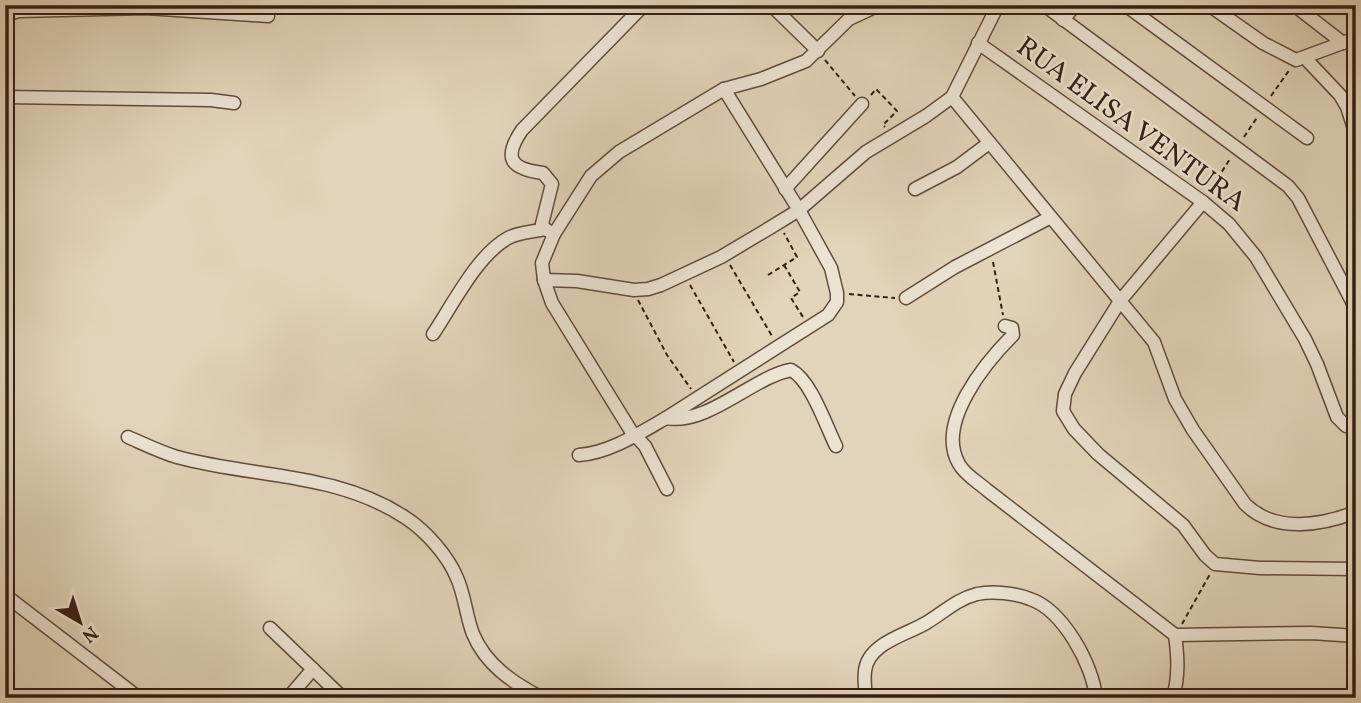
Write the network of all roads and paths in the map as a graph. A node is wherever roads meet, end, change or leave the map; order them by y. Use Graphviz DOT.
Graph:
graph roads {
  1 [pos="644,5"];
  2 [pos="771,5"];
  3 [pos="879,5"];
  4 [pos="998,5"];
  5 [pos="1044,5"];
  6 [pos="1075,5"];
  7 [pos="1125,5"];
  8 [pos="1209,5"];
  9 [pos="1294,5"];
  10 [pos="146,7"];
  11 [pos="5,15"];
  12 [pos="268,16"];
  13 [pos="1063,20"];
  14 [pos="1356,38"];
  15 [pos="978,43"];
  16 [pos="1343,43"];
  17 [pos="818,51"];
  18 [pos="1301,59"];
  19 [pos="724,89"];
  20 [pos="5,97"];
  21 [pos="952,97"];
  22 [pos="234,103"];
  23 [pos="862,104"];
  24 [pos="1264,108"];
  25 [pos="1356,135"];
  26 [pos="1307,138"];
  27 [pos="989,142"];
  28 [pos="1237,148"];
  29 [pos="785,189"];
  30 [pos="915,189"];
  31 [pos="1203,202"];
  32 [pos="799,210"];
  33 [pos="1049,218"];
  34 [pos="778,223"];
  35 [pos="549,232"];
  36 [pos="991,248"];
  37 [pos="725,255"];
  38 [pos="784,265"];
  39 [pos="685,275"];
  40 [pos="768,275"];
  41 [pos="544,280"];
  42 [pos="634,290"];
  43 [pos="837,293"];
  44 [pos="906,298"];
  45 [pos="1121,301"];
  46 [pos="1356,309"];
  47 [pos="1004,326"];
  48 [pos="809,327"];
  49 [pos="433,334"];
  50 [pos="778,346"];
  51 [pos="739,370"];
  52 [pos="697,396"];
  53 [pos="666,418"];
  54 [pos="1356,428"];
  55 [pos="635,435"];
  56 [pos="128,437"];
  57 [pos="836,446"];
  58 [pos="579,455"];
  59 [pos="667,489"];
  60 [pos="1356,512"];
  61 [pos="1216,564"];
  62 [pos="1356,569"];
  63 [pos="5,595"];
  64 [pos="270,628"];
  65 [pos="1175,635"];
  66 [pos="1356,636"];
  67 [pos="313,669"];
  68 [pos="139,698"];
  69 [pos="288,698"];
  70 [pos="343,698"];
  71 [pos="542,698"];
  72 [pos="866,698"];
  73 [pos="1096,698"];
  74 [pos="1173,698"];
  1 -- 35 [label="street"];
  2 -- 17 [label="street"];
  3 -- 17 [label="street"];
  4 -- 15 [label="street"];
  5 -- 13 [label="street"];
  6 -- 13 [label="street"];
  7 -- 24 [label="street"];
  8 -- 18 [label="street"];
  9 -- 16 [label="street"];
  10 -- 11 [label="street"];
  10 -- 12 [label="street"];
  13 -- 28 [label="street"];
  14 -- 16 [label="street"];
  15 -- 21 [label="street"];
  15 -- 31 [label="street, RUA ELISA VENTURA"];
  16 -- 18 [label="street"];
  17 -- 19 [label="street"];
  18 -- 24 [label="path"];
  18 -- 25 [label="street"];
  19 -- 29 [label="street"];
  19 -- 35 [label="street"];
  20 -- 22 [label="street"];
  21 -- 27 [label="street"];
  21 -- 32 [label="street"];
  23 -- 29 [label="street"];
  24 -- 26 [label="street"];
  24 -- 28 [label="path"];
  27 -- 30 [label="street"];
  27 -- 33 [label="street"];
  28 -- 31 [label="path"];
  28 -- 46 [label="street"];
  29 -- 32 [label="street"];
  31 -- 45 [label="street"];
  31 -- 54 [label="street, RUA ELISA VENTURA"];
  32 -- 34 [label="street"];
  32 -- 43 [label="street"];
  33 -- 36 [label="street"];
  33 -- 45 [label="street"];
  34 -- 37 [label="street"];
  34 -- 38 [label="path"];
  35 -- 41 [label="street"];
  35 -- 49 [label="street"];
  36 -- 44 [label="street"];
  36 -- 47 [label="path"];
  37 -- 39 [label="street"];
  37 -- 50 [label="path"];
  38 -- 40 [label="path"];
  38 -- 48 [label="path"];
  39 -- 42 [label="street"];
  39 -- 51 [label="path"];
  41 -- 42 [label="street"];
  41 -- 55 [label="street"];
  42 -- 52 [label="path"];
  43 -- 44 [label="path"];
  43 -- 48 [label="street"];
  45 -- 60 [label="street"];
  45 -- 61 [label="street"];
  47 -- 65 [label="street"];
  48 -- 50 [label="street"];
  50 -- 51 [label="street"];
  51 -- 52 [label="street"];
  52 -- 53 [label="street"];
  53 -- 55 [label="street"];
  53 -- 57 [label="street"];
  55 -- 58 [label="street"];
  55 -- 59 [label="street"];
  56 -- 71 [label="street"];
  61 -- 62 [label="street"];
  61 -- 65 [label="path"];
  63 -- 68 [label="street"];
  64 -- 67 [label="street"];
  65 -- 66 [label="street"];
  65 -- 74 [label="street"];
  67 -- 69 [label="street"];
  67 -- 70 [label="street"];
  72 -- 73 [label="street"];
}
